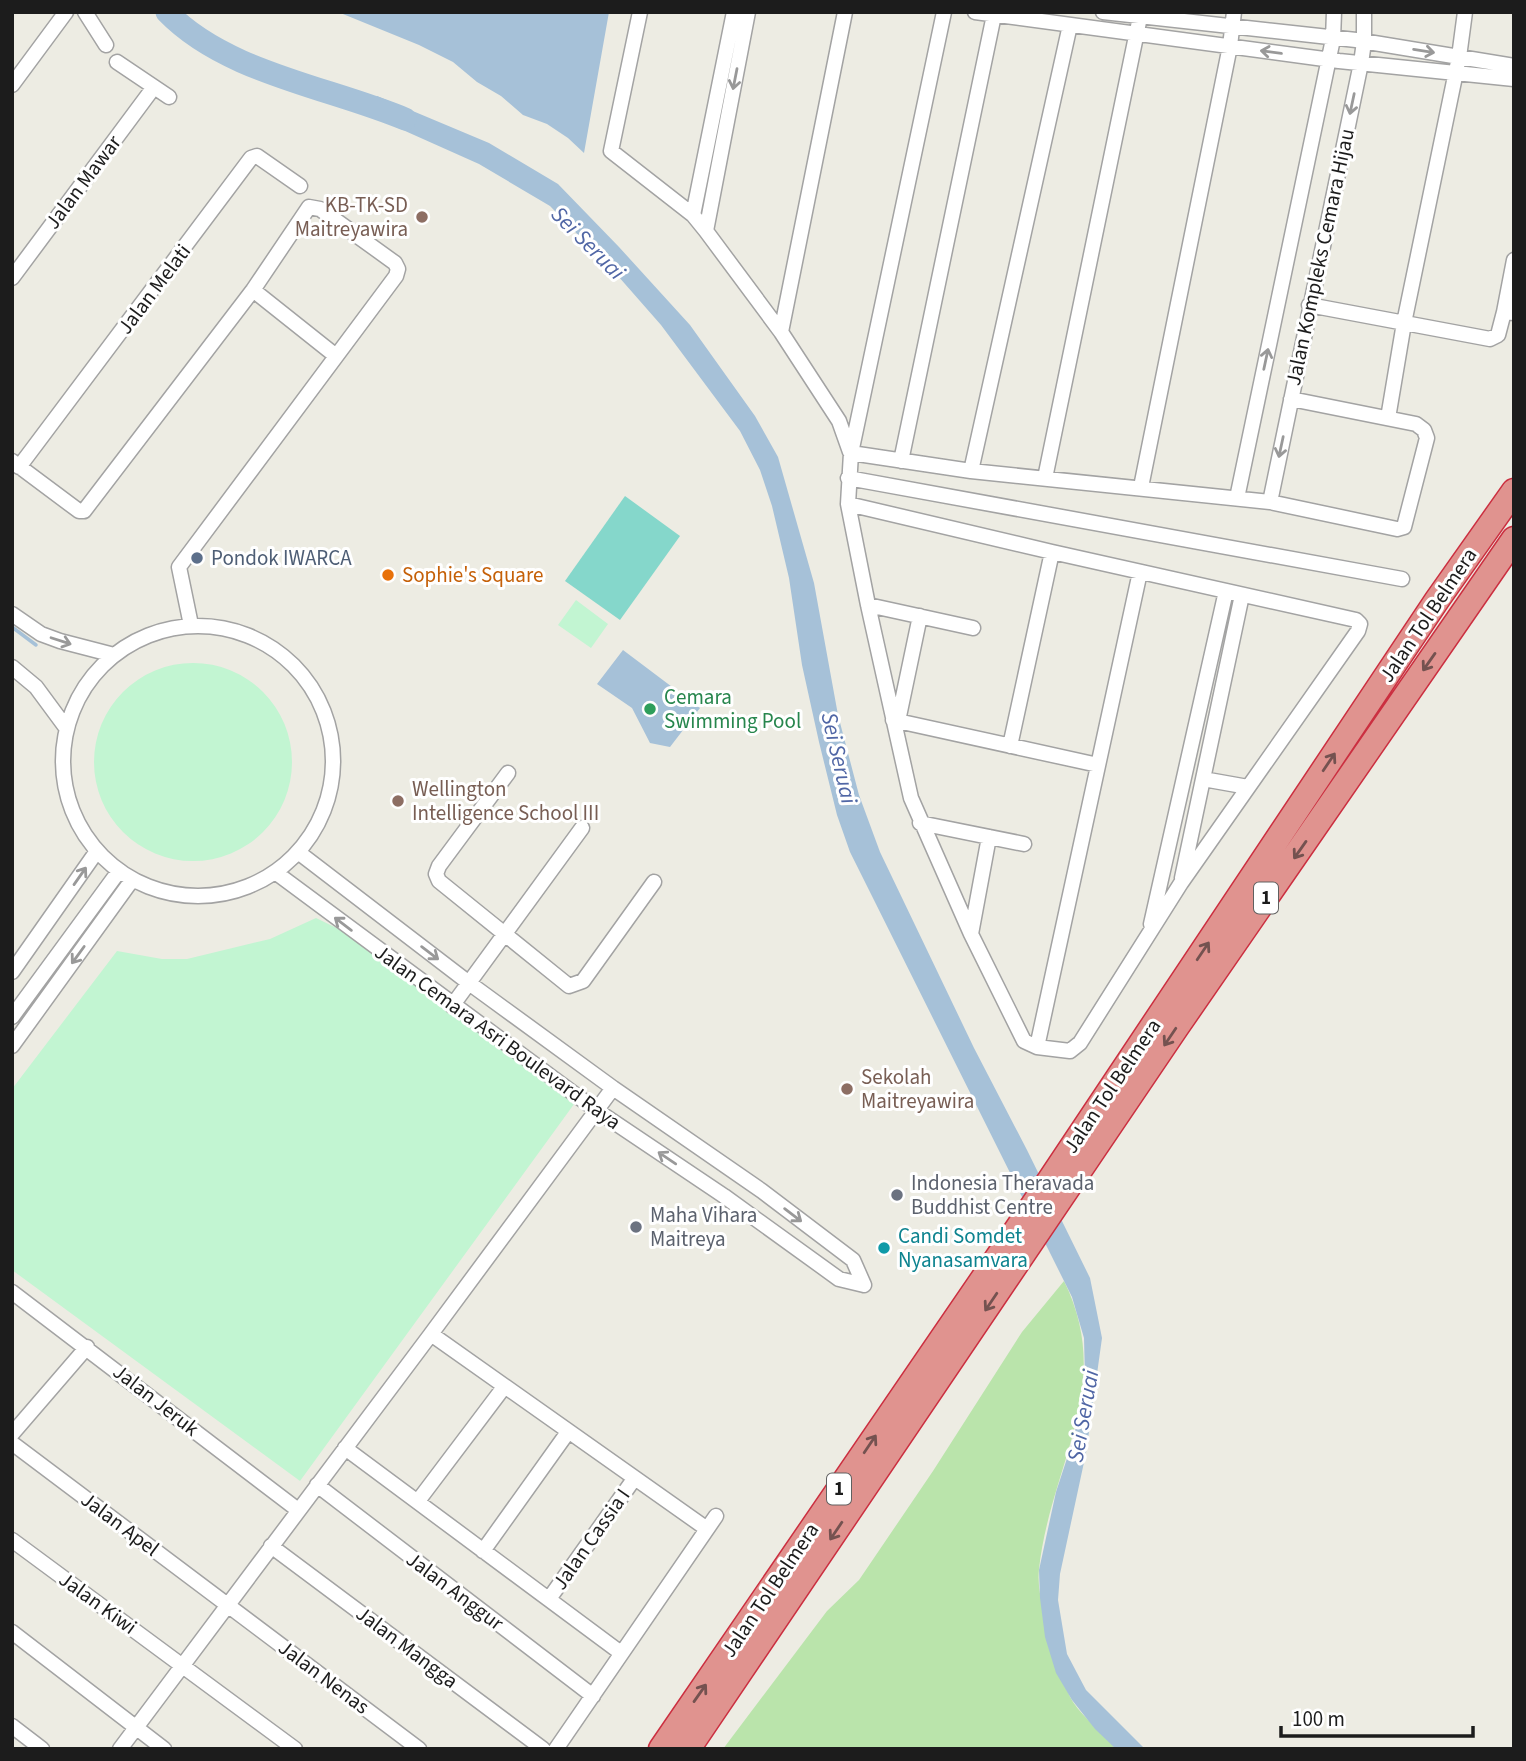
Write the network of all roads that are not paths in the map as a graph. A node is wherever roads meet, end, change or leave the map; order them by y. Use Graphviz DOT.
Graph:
graph roads {
  1 [pos="66,12"];
  2 [pos="85,12"];
  3 [pos="639,12"];
  4 [pos="734,12"];
  5 [pos="748,12"];
  6 [pos="845,12"];
  7 [pos="944,12"];
  8 [pos="975,12"];
  9 [pos="1102,12"];
  10 [pos="1234,12"];
  11 [pos="1334,12"];
  12 [pos="1364,12"];
  13 [pos="1465,12"];
  14 [pos="994,15"];
  15 [pos="1141,15"];
  16 [pos="1049,17"];
  17 [pos="1070,25"];
  18 [pos="1234,27"];
  19 [pos="1138,34"];
  20 [pos="1337,39"];
  21 [pos="1360,41"];
  22 [pos="106,45"];
  23 [pos="1230,46"];
  24 [pos="1459,57"];
  25 [pos="1334,60"];
  26 [pos="117,62"];
  27 [pos="1358,63"];
  28 [pos="1514,66"];
  29 [pos="1456,73"];
  30 [pos="1514,79"];
  31 [pos="12,85"];
  32 [pos="153,87"];
  33 [pos="169,97"];
  34 [pos="300,186"];
  35 [pos="692,215"];
  36 [pos="706,231"];
  37 [pos="1514,260"];
  38 [pos="12,278"];
  39 [pos="253,290"];
  40 [pos="1309,304"];
  41 [pos="1509,313"];
  42 [pos="1404,323"];
  43 [pos="781,332"];
  44 [pos="336,356"];
  45 [pos="1291,399"];
  46 [pos="1388,418"];
  47 [pos="851,453"];
  48 [pos="901,461"];
  49 [pos="16,464"];
  50 [pos="971,471"];
  51 [pos="848,478"];
  52 [pos="1045,478"];
  53 [pos="1141,487"];
  54 [pos="1514,491"];
  55 [pos="1237,498"];
  56 [pos="1270,502"];
  57 [pos="848,504"];
  58 [pos="1514,539"];
  59 [pos="1052,552"];
  60 [pos="1140,572"];
  61 [pos="1402,579"];
  62 [pos="1226,591"];
  63 [pos="1242,595"];
  64 [pos="868,605"];
  65 [pos="12,614"];
  66 [pos="920,616"];
  67 [pos="191,625"];
  68 [pos="973,628"];
  69 [pos="114,654"];
  70 [pos="12,667"];
  71 [pos="895,721"];
  72 [pos="67,729"];
  73 [pos="1010,746"];
  74 [pos="1098,765"];
  75 [pos="508,773"];
  76 [pos="1203,779"];
  77 [pos="1248,787"];
  78 [pos="920,823"];
  79 [pos="582,828"];
  80 [pos="989,837"];
  81 [pos="1024,844"];
  82 [pos="97,851"];
  83 [pos="298,852"];
  84 [pos="119,871"];
  85 [pos="275,872"];
  86 [pos="132,880"];
  87 [pos="654,882"];
  88 [pos="1181,883"];
  89 [pos="64,898"];
  90 [pos="85,917"];
  91 [pos="99,926"];
  92 [pos="503,934"];
  93 [pos="971,934"];
  94 [pos="1149,936"];
  95 [pos="12,972"];
  96 [pos="468,983"];
  97 [pos="452,1006"];
  98 [pos="12,1017"];
  99 [pos="12,1046"];
  100 [pos="1037,1047"];
  101 [pos="613,1088"];
  102 [pos="596,1110"];
  103 [pos="737,1174"];
  104 [pos="1061,1180"];
  105 [pos="724,1196"];
  106 [pos="1023,1237"];
  107 [pos="12,1292"];
  108 [pos="431,1334"];
  109 [pos="87,1347"];
  110 [pos="504,1387"];
  111 [pos="568,1432"];
  112 [pos="12,1434"];
  113 [pos="12,1443"];
  114 [pos="345,1448"];
  115 [pos="634,1479"];
  116 [pos="317,1485"];
  117 [pos="418,1501"];
  118 [pos="298,1510"];
  119 [pos="716,1516"];
  120 [pos="707,1530"];
  121 [pos="12,1540"];
  122 [pos="271,1546"];
  123 [pos="483,1550"];
  124 [pos="549,1600"];
  125 [pos="228,1606"];
  126 [pos="12,1632"];
  127 [pos="621,1653"];
  128 [pos="184,1665"];
  129 [pos="593,1696"];
  130 [pos="12,1726"];
  131 [pos="136,1728"];
  132 [pos="42,1749"];
  133 [pos="120,1749"];
  134 [pos="164,1749"];
  135 [pos="295,1749"];
  136 [pos="419,1749"];
  137 [pos="543,1749"];
  138 [pos="556,1749"];
  139 [pos="661,1749"];
  140 [pos="688,1749"];
  1 -- 31 [label="street"];
  2 -- 22 [label="street"];
  3 -- 35 [label="street"];
  4 -- 35 [label="street"];
  5 -- 36 [label="street, one-way"];
  6 -- 43 [label="street"];
  7 -- 47 [label="street"];
  8 -- 14 [label="street"];
  9 -- 15 [label="street"];
  10 -- 18 [label="street"];
  11 -- 20 [label="street, Jalan Kompleks Cemara Hijau"];
  12 -- 21 [label="street, Jalan Kompleks Cemara Hijau"];
  13 -- 24 [label="street"];
  14 -- 16 [label="street"];
  14 -- 48 [label="street"];
  15 -- 18 [label="street"];
  15 -- 19 [label="street"];
  16 -- 17 [label="street"];
  17 -- 19 [label="street"];
  17 -- 50 [label="street"];
  18 -- 20 [label="street"];
  18 -- 23 [label="street"];
  19 -- 23 [label="street"];
  19 -- 52 [label="street"];
  20 -- 21 [label="street"];
  20 -- 25 [label="street, Jalan Kompleks Cemara Hijau"];
  21 -- 24 [label="street, one-way"];
  21 -- 27 [label="street, Jalan Kompleks Cemara Hijau"];
  25 -- 23 [label="street, one-way"];
  23 -- 53 [label="street"];
  24 -- 28 [label="street"];
  24 -- 29 [label="street"];
  25 -- 27 [label="street"];
  55 -- 25 [label="street, Jalan Kompleks Cemara Hijau, one-way"];
  26 -- 32 [label="street"];
  27 -- 29 [label="street"];
  27 -- 40 [label="street, Jalan Kompleks Cemara Hijau, one-way"];
  29 -- 30 [label="street"];
  29 -- 42 [label="street"];
  32 -- 33 [label="street"];
  32 -- 38 [label="street, Jalan Mawar"];
  34 -- 49 [label="street, Jalan Melati"];
  35 -- 36 [label="street"];
  36 -- 43 [label="street"];
  37 -- 41 [label="street"];
  39 -- 44 [label="street"];
  39 -- 44 [label="street"];
  39 -- 49 [label="street"];
  40 -- 42 [label="street"];
  40 -- 45 [label="street, Jalan Kompleks Cemara Hijau"];
  41 -- 42 [label="street"];
  42 -- 46 [label="street"];
  43 -- 47 [label="street"];
  44 -- 67 [label="street"];
  45 -- 46 [label="street"];
  45 -- 56 [label="street, Jalan Kompleks Cemara Hijau, one-way"];
  46 -- 56 [label="street"];
  47 -- 48 [label="street"];
  47 -- 51 [label="street"];
  48 -- 50 [label="street"];
  50 -- 52 [label="street"];
  51 -- 57 [label="street"];
  51 -- 61 [label="street"];
  52 -- 53 [label="street"];
  53 -- 55 [label="street"];
  104 -- 54 [label="highway, Jalan Tol Belmera / 1, one-way"];
  55 -- 56 [label="street"];
  57 -- 59 [label="street"];
  57 -- 64 [label="street"];
  58 -- 104 [label="highway, Jalan Tol Belmera / 1, one-way"];
  59 -- 60 [label="street"];
  59 -- 73 [label="street"];
  60 -- 62 [label="street"];
  60 -- 74 [label="street"];
  62 -- 63 [label="street"];
  62 -- 94 [label="street"];
  63 -- 76 [label="street"];
  63 -- 77 [label="street"];
  64 -- 66 [label="street"];
  64 -- 71 [label="street"];
  65 -- 69 [label="street, one-way"];
  66 -- 68 [label="street"];
  66 -- 71 [label="street"];
  67 -- 69 [label="street"];
  67 -- 83 [label="street"];
  69 -- 72 [label="street"];
  70 -- 72 [label="street"];
  71 -- 73 [label="street"];
  71 -- 78 [label="street"];
  72 -- 82 [label="street"];
  73 -- 74 [label="street"];
  74 -- 100 [label="street"];
  75 -- 92 [label="street"];
  76 -- 77 [label="street"];
  76 -- 88 [label="street"];
  77 -- 88 [label="street"];
  78 -- 80 [label="street"];
  78 -- 93 [label="street"];
  79 -- 92 [label="street"];
  80 -- 81 [label="street"];
  80 -- 93 [label="street"];
  82 -- 84 [label="street"];
  89 -- 82 [label="street, one-way"];
  83 -- 85 [label="street"];
  83 -- 96 [label="street, Jalan Cemara Asri Boulevard Raya, one-way"];
  84 -- 86 [label="street"];
  84 -- 90 [label="street"];
  85 -- 86 [label="street"];
  97 -- 85 [label="street, Jalan Cemara Asri Boulevard Raya, one-way"];
  86 -- 91 [label="street"];
  87 -- 92 [label="street"];
  88 -- 94 [label="street"];
  89 -- 90 [label="street"];
  89 -- 95 [label="street"];
  90 -- 91 [label="street"];
  90 -- 98 [label="street"];
  91 -- 99 [label="street, one-way"];
  92 -- 96 [label="street"];
  93 -- 100 [label="street"];
  94 -- 100 [label="street"];
  96 -- 97 [label="street"];
  96 -- 101 [label="street, Jalan Cemara Asri Boulevard Raya"];
  97 -- 102 [label="street, Jalan Cemara Asri Boulevard Raya"];
  101 -- 102 [label="street"];
  101 -- 103 [label="street, Jalan Cemara Asri Boulevard Raya"];
  105 -- 102 [label="street, Jalan Cemara Asri Boulevard Raya, one-way"];
  102 -- 108 [label="street"];
  103 -- 105 [label="street"];
  103 -- 105 [label="street, Jalan Cemara Asri Boulevard Raya, one-way"];
  104 -- 106 [label="highway, Jalan Tol Belmera / 1"];
  139 -- 106 [label="highway, Jalan Tol Belmera / 1, one-way"];
  106 -- 140 [label="highway, Jalan Tol Belmera / 1, one-way"];
  107 -- 109 [label="street, Jalan Jeruk"];
  108 -- 110 [label="street"];
  108 -- 114 [label="street"];
  109 -- 112 [label="street"];
  109 -- 118 [label="street, Jalan Jeruk"];
  110 -- 111 [label="street"];
  110 -- 117 [label="street"];
  111 -- 115 [label="street"];
  111 -- 123 [label="street"];
  113 -- 125 [label="street, Jalan Apel"];
  114 -- 116 [label="street"];
  114 -- 117 [label="street"];
  115 -- 120 [label="street"];
  115 -- 124 [label="street, Jalan Cassia I"];
  116 -- 118 [label="street"];
  116 -- 129 [label="street, Jalan Anggur"];
  117 -- 123 [label="street"];
  118 -- 122 [label="street"];
  119 -- 120 [label="street"];
  120 -- 127 [label="street"];
  121 -- 128 [label="street, Jalan Kiwi"];
  122 -- 125 [label="street"];
  122 -- 137 [label="street, Jalan Mangga"];
  123 -- 124 [label="street"];
  124 -- 127 [label="street"];
  125 -- 128 [label="street"];
  125 -- 136 [label="street, Jalan Nenas"];
  126 -- 131 [label="street"];
  127 -- 129 [label="street"];
  128 -- 131 [label="street"];
  128 -- 135 [label="street, Jalan Kiwi"];
  129 -- 138 [label="street"];
  130 -- 132 [label="street"];
  131 -- 133 [label="street"];
  131 -- 134 [label="street"];
}
